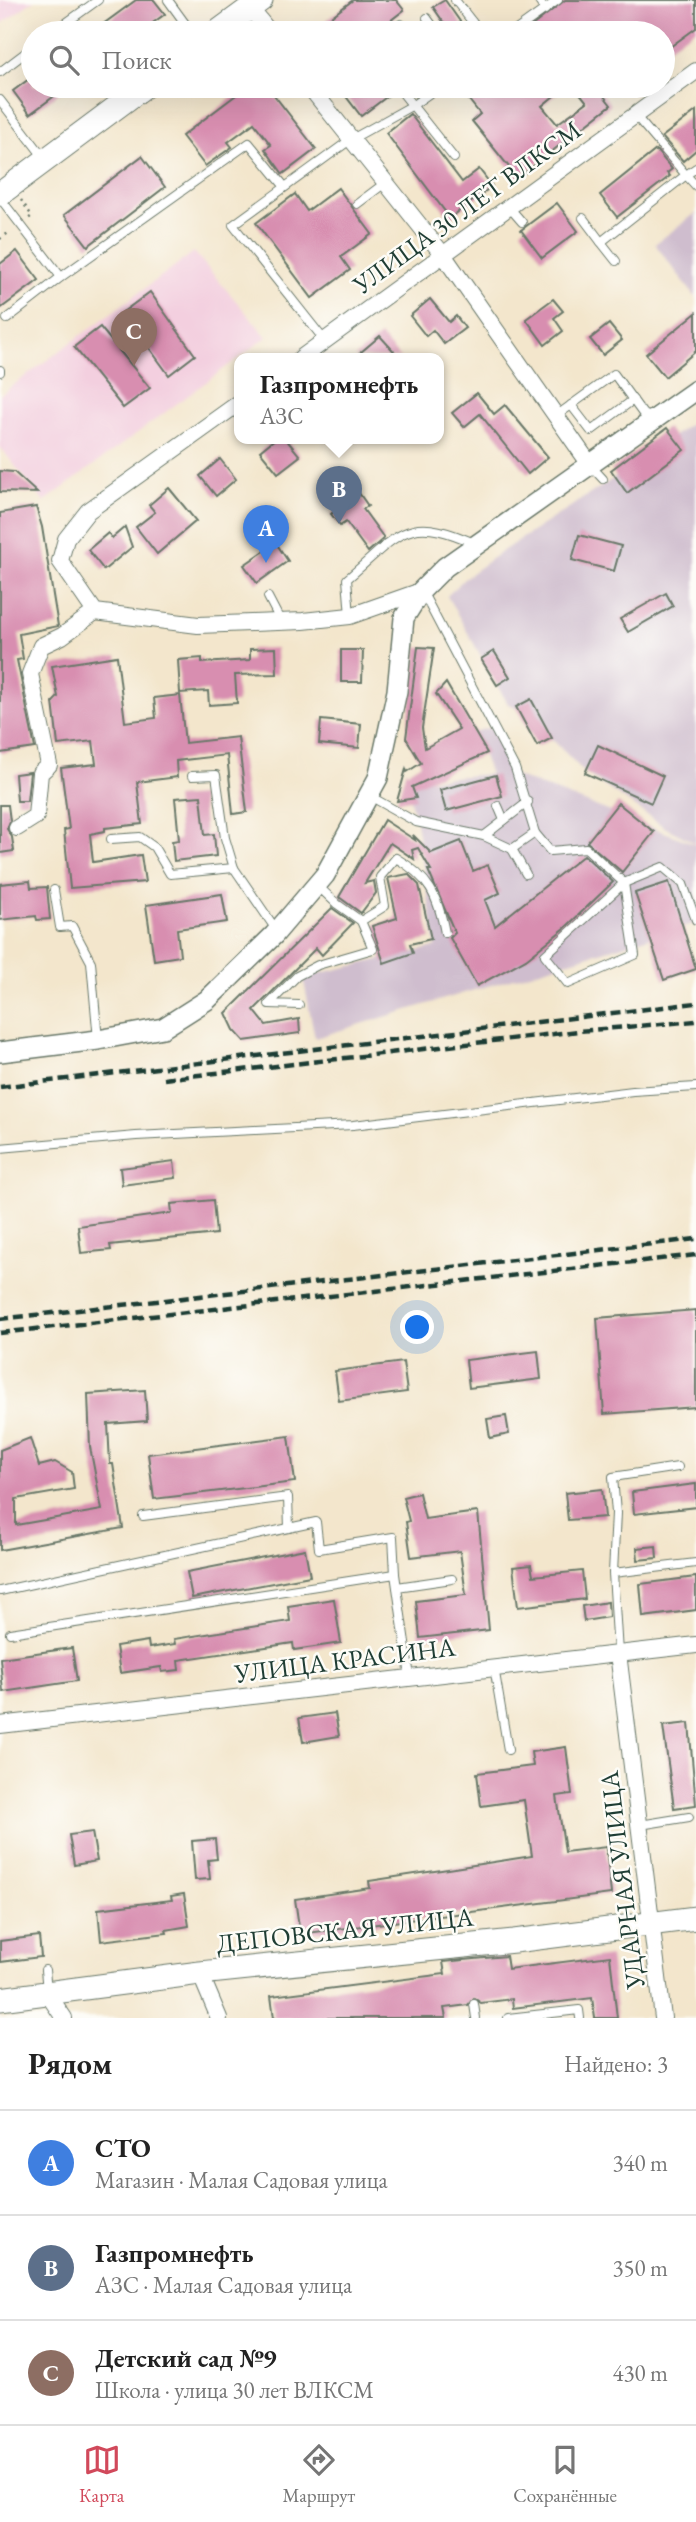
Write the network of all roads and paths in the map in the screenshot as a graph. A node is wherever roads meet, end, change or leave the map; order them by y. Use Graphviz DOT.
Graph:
graph roads {
  1 [pos="98,0"];
  2 [pos="168,0"];
  3 [pos="455,0"];
  4 [pos="538,0"];
  5 [pos="558,0"];
  6 [pos="256,4"];
  7 [pos="545,10"];
  8 [pos="427,18"];
  9 [pos="69,21"];
  10 [pos="183,21"];
  11 [pos="233,21"];
  12 [pos="264,21"];
  13 [pos="429,21"];
  14 [pos="472,21"];
  15 [pos="529,21"];
  16 [pos="21,56"];
  17 [pos="696,71"];
  18 [pos="0,72"];
  19 [pos="675,86"];
  20 [pos="129,98"];
  21 [pos="318,98"];
  22 [pos="407,98"];
  23 [pos="424,98"];
  24 [pos="658,98"];
  25 [pos="0,100"];
  26 [pos="413,106"];
  27 [pos="635,114"];
  28 [pos="350,139"];
  29 [pos="454,158"];
  30 [pos="46,160"];
  31 [pos="696,168"];
  32 [pos="686,175"];
  33 [pos="385,183"];
  34 [pos="696,186"];
  35 [pos="285,187"];
  36 [pos="0,196"];
  37 [pos="357,204"];
  38 [pos="509,207"];
  39 [pos="583,218"];
  40 [pos="522,222"];
  41 [pos="601,242"];
  42 [pos="444,256"];
  43 [pos="616,261"];
  44 [pos="61,277"];
  45 [pos="7,319"];
  46 [pos="325,341"];
  47 [pos="308,353"];
  48 [pos="696,390"];
  49 [pos="633,400"];
  50 [pos="571,405"];
  51 [pos="234,407"];
  52 [pos="556,416"];
  53 [pos="657,419"];
  54 [pos="597,473"];
  55 [pos="479,545"];
  56 [pos="421,591"];
  57 [pos="268,597"];
  58 [pos="95,612"];
  59 [pos="349,616"];
  60 [pos="281,622"];
  61 [pos="192,776"];
  62 [pos="368,795"];
  63 [pos="528,802"];
  64 [pos="498,806"];
  65 [pos="504,820"];
  66 [pos="17,828"];
  67 [pos="535,833"];
  68 [pos="484,836"];
  69 [pos="111,839"];
  70 [pos="512,849"];
  71 [pos="234,868"];
  72 [pos="526,874"];
  73 [pos="624,883"];
  74 [pos="317,885"];
  75 [pos="54,890"];
  76 [pos="696,920"];
  77 [pos="361,921"];
  78 [pos="277,931"];
  79 [pos="445,933"];
  80 [pos="299,1005"];
  81 [pos="98,1040"];
  82 [pos="0,1052"];
  83 [pos="696,1087"];
  84 [pos="0,1148"];
  85 [pos="678,1467"];
  86 [pos="143,1516"];
  87 [pos="289,1528"];
  88 [pos="696,1563"];
  89 [pos="613,1573"];
  90 [pos="395,1574"];
  91 [pos="452,1579"];
  92 [pos="397,1587"];
  93 [pos="0,1591"];
  94 [pos="10,1633"];
  95 [pos="696,1645"];
  96 [pos="618,1653"];
  97 [pos="494,1667"];
  98 [pos="410,1677"];
  99 [pos="0,1725"];
  100 [pos="508,1750"];
  101 [pos="689,1817"];
  102 [pos="640,1825"];
  103 [pos="696,1919"];
  104 [pos="653,1924"];
  105 [pos="45,1969"];
  106 [pos="200,1973"];
  107 [pos="47,1993"];
  108 [pos="0,1999"];
  109 [pos="474,2004"];
  110 [pos="64,2018"];
  111 [pos="219,2018"];
  112 [pos="476,2018"];
  113 [pos="508,2018"];
  114 [pos="580,2018"];
  115 [pos="663,2018"];
  1 -- 9 [label="lane"];
  2 -- 10 [label="lane"];
  3 -- 14 [label="lane"];
  4 -- 7 [label="lane"];
  5 -- 7 [label="lane"];
  6 -- 11 [label="main road"];
  6 -- 12 [label="street"];
  7 -- 15 [label="lane"];
  8 -- 13 [label="lane"];
  16 -- 18 [label="lane"];
  17 -- 19 [label="street, УЛИЦА 30 ЛЕТ ВЛКСМ"];
  20 -- 30 [label="main road"];
  21 -- 28 [label="street"];
  22 -- 26 [label="lane"];
  23 -- 26 [label="lane"];
  24 -- 27 [label="street, УЛИЦА 30 ЛЕТ ВЛКСМ"];
  25 -- 30 [label="lane"];
  26 -- 28 [label="lane"];
  26 -- 29 [label="lane"];
  27 -- 32 [label="lane"];
  27 -- 38 [label="street, УЛИЦА 30 ЛЕТ ВЛКСМ"];
  28 -- 33 [label="street"];
  28 -- 35 [label="lane"];
  30 -- 36 [label="main road"];
  31 -- 32 [label="lane"];
  32 -- 34 [label="lane"];
  32 -- 41 [label="lane"];
  33 -- 37 [label="lane"];
  33 -- 42 [label="street"];
  35 -- 44 [label="lane"];
  35 -- 46 [label="lane"];
  36 -- 44 [label="lane"];
  38 -- 40 [label="lane"];
  38 -- 42 [label="street, УЛИЦА 30 ЛЕТ ВЛКСМ"];
  39 -- 41 [label="lane"];
  41 -- 43 [label="lane"];
  42 -- 46 [label="street, УЛИЦА 30 ЛЕТ ВЛКСМ"];
  42 -- 52 [label="street"];
  44 -- 45 [label="lane"];
  46 -- 47 [label="street, УЛИЦА 30 ЛЕТ ВЛКСМ"];
  48 -- 53 [label="street"];
  49 -- 50 [label="lane"];
  49 -- 50 [label="lane"];
  49 -- 53 [label="lane"];
  50 -- 52 [label="lane"];
  51 -- 58 [label="street"];
  52 -- 54 [label="street"];
  53 -- 54 [label="street"];
  54 -- 55 [label="street"];
  55 -- 56 [label="street"];
  55 -- 59 [label="lane"];
  56 -- 59 [label="street"];
  56 -- 62 [label="street"];
  56 -- 63 [label="lane"];
  57 -- 60 [label="lane"];
  58 -- 60 [label="street"];
  58 -- 66 [label="street"];
  59 -- 60 [label="street"];
  61 -- 71 [label="lane"];
  62 -- 68 [label="lane"];
  62 -- 74 [label="street"];
  63 -- 65 [label="lane"];
  63 -- 67 [label="lane"];
  64 -- 65 [label="lane"];
  65 -- 68 [label="lane"];
  67 -- 70 [label="lane"];
  67 -- 73 [label="lane"];
  68 -- 70 [label="lane"];
  69 -- 71 [label="lane"];
  70 -- 72 [label="lane"];
  71 -- 78 [label="lane"];
  73 -- 73 [label="lane"];
  73 -- 76 [label="lane"];
  74 -- 77 [label="lane"];
  74 -- 78 [label="street"];
  75 -- 81 [label="lane"];
  77 -- 79 [label="lane"];
  77 -- 80 [label="lane"];
  78 -- 81 [label="street"];
  81 -- 82 [label="street"];
  83 -- 84 [label="lane"];
  85 -- 89 [label="lane"];
  86 -- 87 [label="lane"];
  87 -- 90 [label="lane"];
  87 -- 93 [label="lane"];
  88 -- 89 [label="lane"];
  89 -- 96 [label="lane"];
  90 -- 92 [label="lane"];
  90 -- 94 [label="lane"];
  91 -- 92 [label="lane"];
  92 -- 98 [label="lane"];
  95 -- 96 [label="street, УЛИЦА КРАСИНА"];
  96 -- 97 [label="street, УЛИЦА КРАСИНА"];
  96 -- 102 [label="street, УДАРНАЯ УЛИЦА"];
  97 -- 98 [label="street, УЛИЦА КРАСИНА"];
  97 -- 100 [label="lane"];
  98 -- 99 [label="street, УЛИЦА КРАСИНА"];
  101 -- 102 [label="lane"];
  102 -- 104 [label="street, УДАРНАЯ УЛИЦА"];
  103 -- 104 [label="main road, ДЕПОВСКАЯ УЛИЦА"];
  104 -- 106 [label="main road, ДЕПОВСКАЯ УЛИЦА"];
  104 -- 115 [label="street, УДАРНАЯ УЛИЦА"];
  105 -- 107 [label="lane"];
  106 -- 107 [label="main road, ДЕПОВСКАЯ УЛИЦА"];
  106 -- 111 [label="street"];
  107 -- 108 [label="main road, ДЕПОВСКАЯ УЛИЦА"];
  107 -- 110 [label="street"];
  109 -- 112 [label="lane"];
  113 -- 114 [label="lane"];
}
